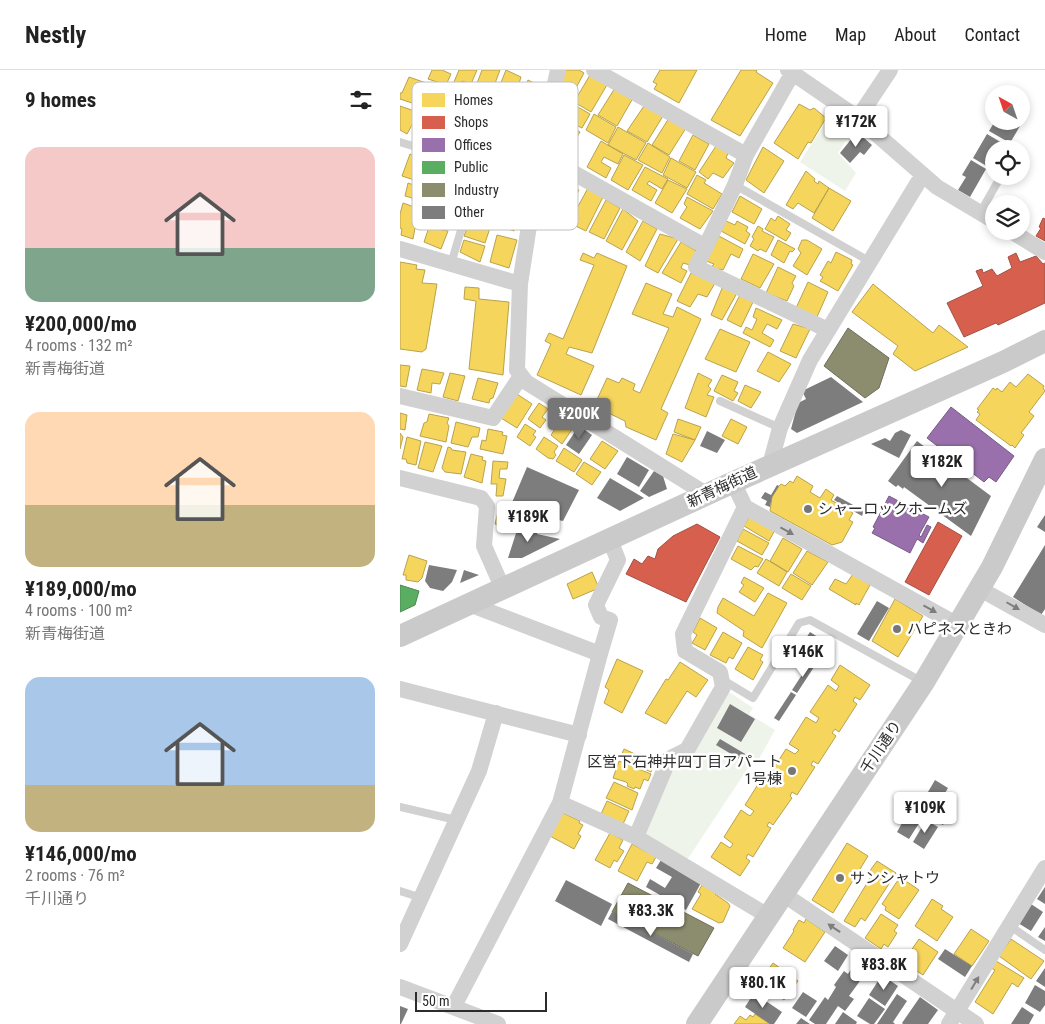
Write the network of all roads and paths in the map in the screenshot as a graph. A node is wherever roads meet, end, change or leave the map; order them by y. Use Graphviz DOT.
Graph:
graph roads {
  1 [pos="594,70"];
  2 [pos="890,70"];
  3 [pos="790,72"];
  4 [pos="858,118"];
  5 [pos="400,142"];
  6 [pos="412,146"];
  7 [pos="746,155"];
  8 [pos="578,175"];
  9 [pos="922,176"];
  10 [pos="735,185"];
  11 [pos="985,216"];
  12 [pos="461,230"];
  13 [pos="529,230"];
  14 [pos="1026,240"];
  15 [pos="706,247"];
  16 [pos="400,249"];
  17 [pos="1045,252"];
  18 [pos="869,261"];
  19 [pos="451,264"];
  20 [pos="520,284"];
  21 [pos="828,330"];
  22 [pos="1039,348"];
  23 [pos="521,376"];
  24 [pos="400,396"];
  25 [pos="720,401"];
  26 [pos="780,428"];
  27 [pos="770,465"];
  28 [pos="1043,468"];
  29 [pos="400,478"];
  30 [pos="732,482"];
  31 [pos="706,494"];
  32 [pos="745,507"];
  33 [pos="610,540"];
  34 [pos="503,589"];
  35 [pos="980,589"];
  36 [pos="470,604"];
  37 [pos="958,625"];
  38 [pos="1045,625"];
  39 [pos="400,636"];
  40 [pos="600,654"];
  41 [pos="721,679"];
  42 [pos="924,682"];
  43 [pos="400,689"];
  44 [pos="496,713"];
  45 [pos="579,735"];
  46 [pos="560,803"];
  47 [pos="400,806"];
  48 [pos="456,820"];
  49 [pos="636,837"];
  50 [pos="1045,868"];
  51 [pos="400,891"];
  52 [pos="783,894"];
  53 [pos="422,898"];
  54 [pos="768,916"];
  55 [pos="1010,926"];
  56 [pos="400,944"];
  57 [pos="1045,950"];
  58 [pos="400,987"];
  59 [pos="454,1006"];
  60 [pos="954,1018"];
  61 [pos="498,1024"];
  62 [pos="697,1024"];
  63 [pos="976,1024"];
  1 -- 7 [label="street"];
  2 -- 4 [label="street"];
  3 -- 4 [label="street"];
  3 -- 7 [label="street"];
  4 -- 9 [label="street"];
  5 -- 6 [label="lane"];
  7 -- 10 [label="street"];
  8 -- 15 [label="street"];
  9 -- 11 [label="street"];
  9 -- 18 [label="street"];
  10 -- 15 [label="street"];
  10 -- 18 [label="lane"];
  12 -- 19 [label="lane"];
  13 -- 20 [label="street"];
  14 -- 17 [label="street"];
  15 -- 21 [label="street"];
  16 -- 19 [label="street"];
  18 -- 21 [label="street"];
  19 -- 20 [label="street"];
  20 -- 23 [label="street"];
  21 -- 26 [label="street"];
  22 -- 27 [label="main road, 新青梅街道"];
  23 -- 24 [label="street"];
  23 -- 31 [label="street"];
  25 -- 26 [label="lane"];
  26 -- 27 [label="street"];
  27 -- 30 [label="main road, 新青梅街道"];
  28 -- 35 [label="main road, 千川通り"];
  29 -- 34 [label="street"];
  30 -- 31 [label="main road, 新青梅街道"];
  30 -- 32 [label="street"];
  31 -- 33 [label="main road, 新青梅街道"];
  32 -- 37 [label="street, one-way"];
  32 -- 41 [label="street"];
  33 -- 34 [label="main road, 新青梅街道"];
  33 -- 40 [label="street"];
  34 -- 36 [label="main road, 新青梅街道"];
  35 -- 37 [label="main road, 千川通り"];
  35 -- 38 [label="street, one-way"];
  36 -- 39 [label="main road, 新青梅街道"];
  36 -- 40 [label="street"];
  37 -- 42 [label="main road, 千川通り"];
  40 -- 45 [label="street"];
  41 -- 42 [label="lane"];
  41 -- 49 [label="street"];
  42 -- 52 [label="main road, 千川通り"];
  43 -- 44 [label="street"];
  44 -- 45 [label="street"];
  44 -- 48 [label="street"];
  45 -- 46 [label="street"];
  46 -- 49 [label="street"];
  46 -- 59 [label="street"];
  47 -- 48 [label="lane"];
  48 -- 53 [label="street"];
  49 -- 54 [label="street"];
  50 -- 55 [label="street"];
  51 -- 53 [label="lane"];
  52 -- 54 [label="main road, 千川通り"];
  60 -- 52 [label="street, one-way"];
  53 -- 56 [label="street"];
  54 -- 62 [label="main road, 千川通り"];
  55 -- 57 [label="lane"];
  60 -- 55 [label="street, one-way"];
  58 -- 59 [label="street"];
  59 -- 61 [label="street"];
  60 -- 63 [label="street"];
}
